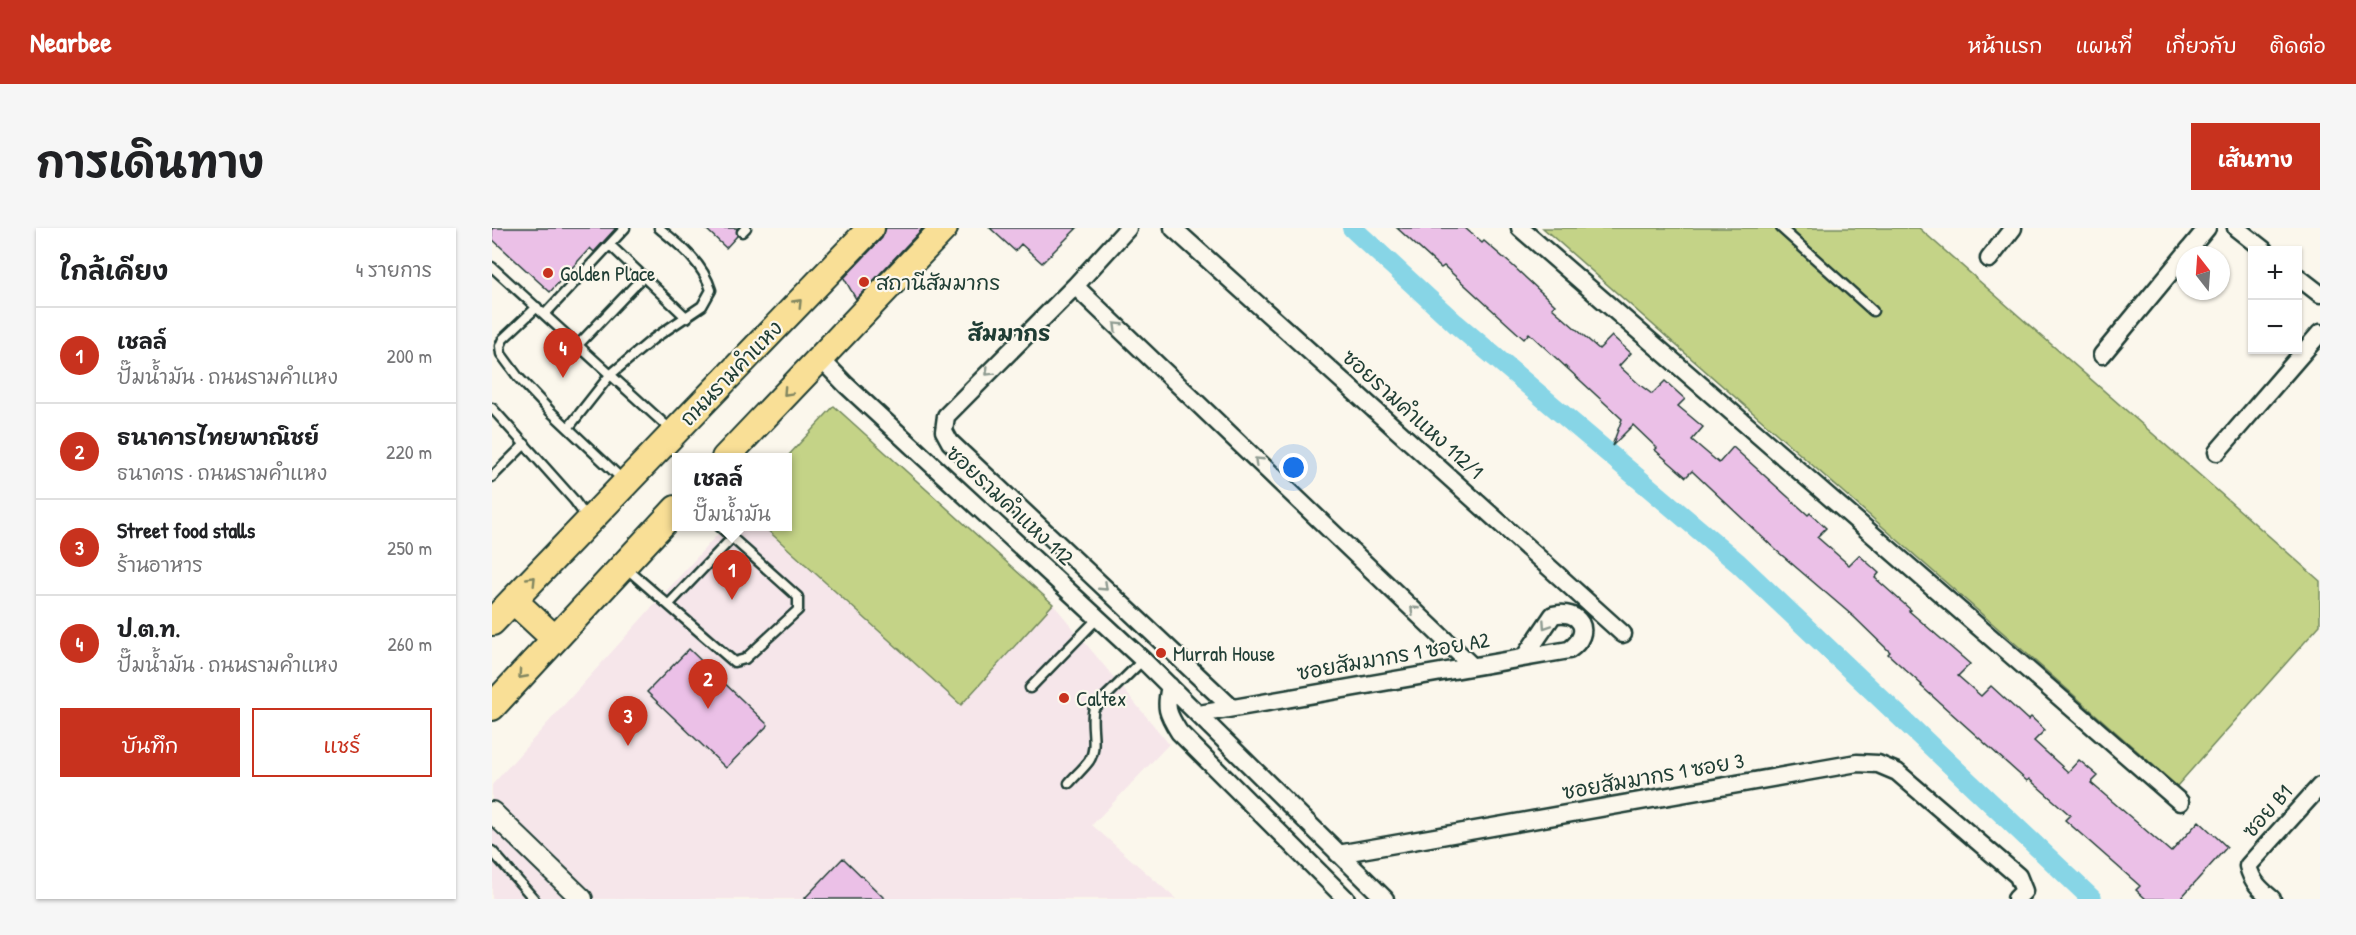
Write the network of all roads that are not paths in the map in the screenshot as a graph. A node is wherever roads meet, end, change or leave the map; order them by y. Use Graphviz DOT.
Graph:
graph roads {
  1 [pos="625,228"];
  2 [pos="659,228"];
  3 [pos="871,228"];
  4 [pos="944,228"];
  5 [pos="1128,228"];
  6 [pos="1173,228"];
  7 [pos="1520,228"];
  8 [pos="1781,228"];
  9 [pos="2013,228"];
  10 [pos="2207,228"];
  11 [pos="2236,228"];
  12 [pos="610,245"];
  13 [pos="2259,246"];
  14 [pos="1989,259"];
  15 [pos="492,267"];
  16 [pos="644,276"];
  17 [pos="2302,280"];
  18 [pos="1075,286"];
  19 [pos="2320,294"];
  20 [pos="537,307"];
  21 [pos="1873,311"];
  22 [pos="545,314"];
  23 [pos="687,318"];
  24 [pos="2320,333"];
  25 [pos="578,345"];
  26 [pos="2102,355"];
  27 [pos="819,357"];
  28 [pos="610,375"];
  29 [pos="492,408"];
  30 [pos="569,427"];
  31 [pos="673,433"];
  32 [pos="525,444"];
  33 [pos="2217,452"];
  34 [pos="730,453"];
  35 [pos="492,477"];
  36 [pos="626,482"];
  37 [pos="672,513"];
  38 [pos="589,521"];
  39 [pos="724,531"];
  40 [pos="732,538"];
  41 [pos="624,566"];
  42 [pos="513,600"];
  43 [pos="669,604"];
  44 [pos="1098,618"];
  45 [pos="492,622"];
  46 [pos="1623,634"];
  47 [pos="555,639"];
  48 [pos="1525,656"];
  49 [pos="1143,660"];
  50 [pos="1471,665"];
  51 [pos="1170,686"];
  52 [pos="1030,688"];
  53 [pos="492,707"];
  54 [pos="1232,708"];
  55 [pos="1199,714"];
  56 [pos="1070,783"];
  57 [pos="2320,786"];
  58 [pos="2180,802"];
  59 [pos="492,812"];
  60 [pos="1309,825"];
  61 [pos="1293,847"];
  62 [pos="492,851"];
  63 [pos="1338,854"];
  64 [pos="534,899"];
  65 [pos="582,899"];
  66 [pos="1346,899"];
  67 [pos="1385,899"];
  68 [pos="2016,899"];
  69 [pos="2272,899"];
  1 -- 12 [label="lane"];
  2 -- 23 [label="lane"];
  31 -- 3 [label="main road, ถนนรามคำแหง, one-way"];
  4 -- 27 [label="main road"];
  5 -- 18 [label="street"];
  6 -- 46 [label="street, ซอยรามคำแหง 112/1"];
  7 -- 58 [label="street"];
  8 -- 21 [label="lane"];
  9 -- 14 [label="street"];
  10 -- 26 [label="street"];
  11 -- 13 [label="street"];
  12 -- 16 [label="lane"];
  12 -- 22 [label="lane"];
  15 -- 20 [label="lane"];
  16 -- 23 [label="lane"];
  16 -- 25 [label="lane"];
  17 -- 19 [label="street"];
  50 -- 18 [label="street, one-way"];
  18 -- 54 [label="street, one-way"];
  20 -- 22 [label="lane"];
  20 -- 30 [label="lane"];
  22 -- 25 [label="lane"];
  23 -- 28 [label="lane"];
  24 -- 33 [label="street"];
  25 -- 28 [label="lane"];
  27 -- 34 [label="main road, one-way"];
  27 -- 44 [label="street, ซอยรามคำแหง 112"];
  28 -- 30 [label="lane"];
  28 -- 31 [label="lane"];
  29 -- 32 [label="lane"];
  30 -- 36 [label="lane"];
  31 -- 36 [label="main road, ถนนรามคำแหง"];
  32 -- 35 [label="lane"];
  32 -- 38 [label="lane"];
  36 -- 38 [label="main road, ถนนรามคำแหง"];
  37 -- 41 [label="main road"];
  42 -- 38 [label="main road, ถนนรามคำแหง, one-way"];
  39 -- 40 [label="lane"];
  40 -- 43 [label="lane"];
  40 -- 43 [label="lane"];
  41 -- 43 [label="lane"];
  41 -- 47 [label="main road"];
  42 -- 45 [label="main road, ถนนรามคำแหง"];
  42 -- 47 [label="main road"];
  44 -- 49 [label="street, ซอยรามคำแหง 112"];
  44 -- 52 [label="lane"];
  47 -- 53 [label="main road, one-way"];
  48 -- 50 [label="street, ซอยสัมมากร 1 ซอย A2"];
  49 -- 51 [label="street, ซอยรามคำแหง 112"];
  49 -- 56 [label="lane"];
  50 -- 54 [label="street, ซอยสัมมากร 1 ซอย A2"];
  51 -- 55 [label="street, ซอยรามคำแหง 112"];
  51 -- 61 [label="street"];
  54 -- 55 [label="street, ซอยสัมมากร 1 ซอย A2"];
  55 -- 60 [label="street, ซอยรามคำแหง 112"];
  57 -- 69 [label="street, ซอย B1"];
  59 -- 65 [label="street"];
  60 -- 61 [label="street"];
  60 -- 63 [label="street, ซอยรามคำแหง 112"];
  61 -- 66 [label="street"];
  62 -- 64 [label="lane"];
  63 -- 67 [label="street, ซอยรามคำแหง 112"];
  63 -- 68 [label="street, ซอยสัมมากร 1 ซอย 3"];
}
